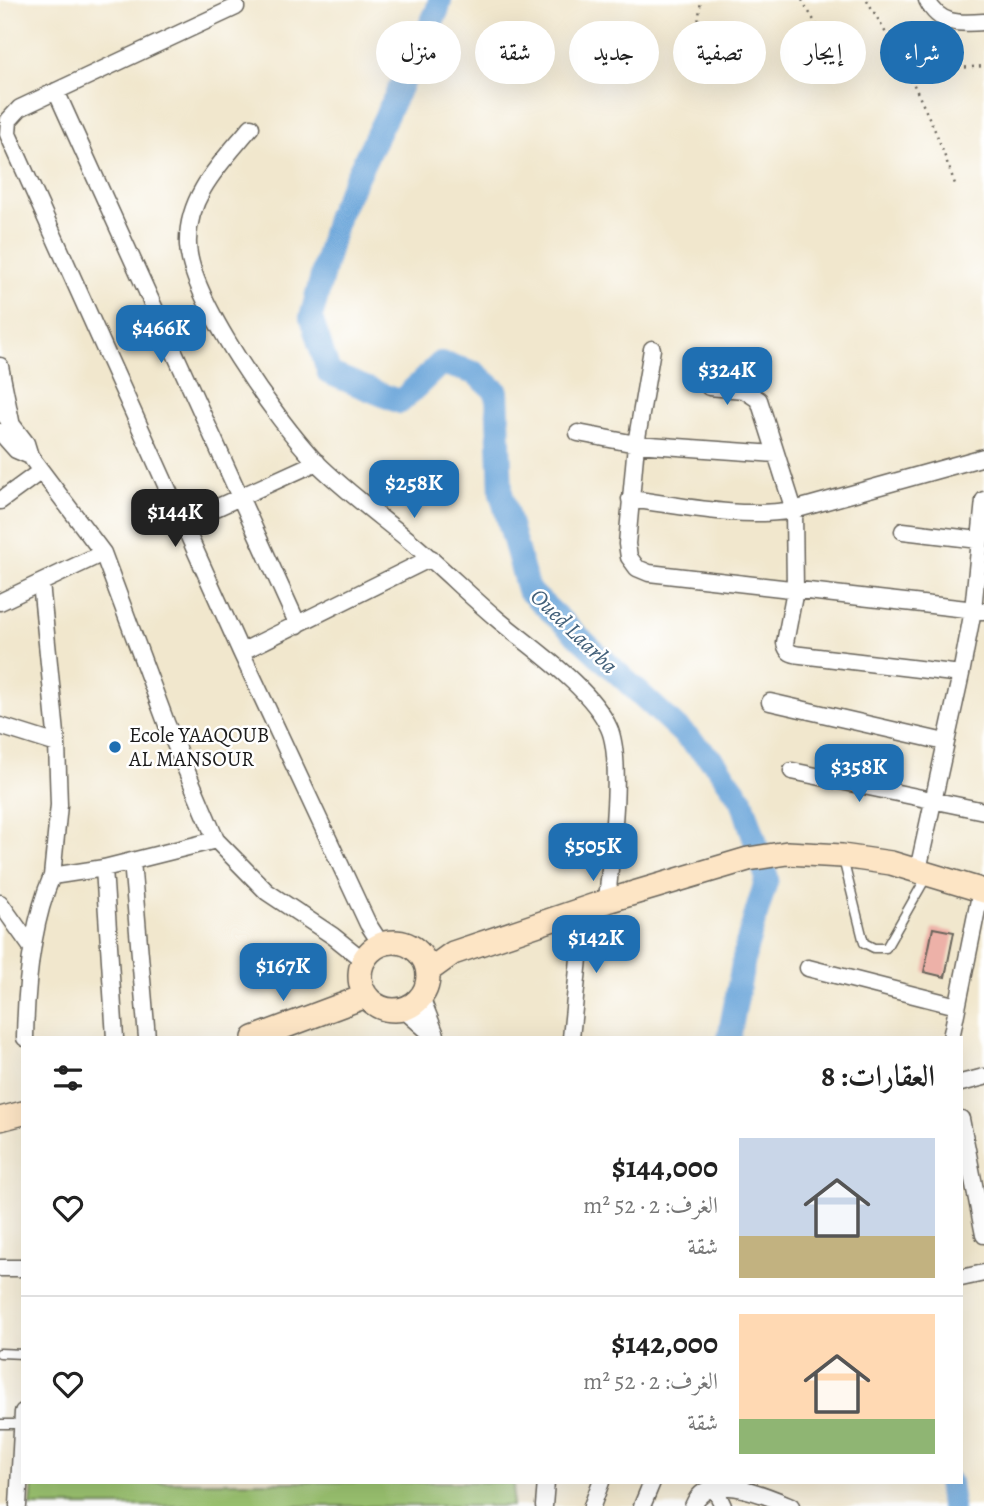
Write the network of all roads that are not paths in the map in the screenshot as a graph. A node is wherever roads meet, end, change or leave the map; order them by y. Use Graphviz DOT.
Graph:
graph roads {
  1 [pos="927,0"];
  2 [pos="236,7"];
  3 [pos="984,22"];
  4 [pos="56,91"];
  5 [pos="251,127"];
  6 [pos="652,349"];
  7 [pos="0,366"];
  8 [pos="709,387"];
  9 [pos="0,409"];
  10 [pos="6,428"];
  11 [pos="578,433"];
  12 [pos="636,444"];
  13 [pos="776,454"];
  14 [pos="984,457"];
  15 [pos="317,462"];
  16 [pos="41,471"];
  17 [pos="241,498"];
  18 [pos="630,499"];
  19 [pos="984,500"];
  20 [pos="0,501"];
  21 [pos="794,510"];
  22 [pos="183,523"];
  23 [pos="903,531"];
  24 [pos="979,540"];
  25 [pos="103,553"];
  26 [pos="431,558"];
  27 [pos="41,583"];
  28 [pos="795,590"];
  29 [pos="0,602"];
  30 [pos="978,610"];
  31 [pos="298,625"];
  32 [pos="241,652"];
  33 [pos="961,674"];
  34 [pos="770,702"];
  35 [pos="0,726"];
  36 [pos="945,743"];
  37 [pos="57,744"];
  38 [pos="792,771"];
  39 [pos="933,801"];
  40 [pos="984,811"];
  41 [pos="216,840"];
  42 [pos="842,856"];
  43 [pos="132,861"];
  44 [pos="104,868"];
  45 [pos="923,872"];
  46 [pos="52,876"];
  47 [pos="982,890"];
  48 [pos="607,901"];
  49 [pos="0,903"];
  50 [pos="584,909"];
  51 [pos="32,948"];
  52 [pos="424,962"];
  53 [pos="369,965"];
  54 [pos="808,968"];
  55 [pos="412,1003"];
  56 [pos="957,1006"];
  57 [pos="25,1036"];
  58 [pos="115,1036"];
  59 [pos="147,1036"];
  60 [pos="259,1036"];
  61 [pos="435,1036"];
  62 [pos="571,1036"];
  63 [pos="951,1036"];
  64 [pos="984,1077"];
  65 [pos="963,1082"];
  66 [pos="21,1114"];
  67 [pos="0,1119"];
  68 [pos="963,1127"];
  69 [pos="972,1161"];
  70 [pos="984,1235"];
  71 [pos="0,1268"];
  72 [pos="21,1268"];
  73 [pos="984,1273"];
  74 [pos="963,1278"];
  75 [pos="0,1353"];
  76 [pos="21,1354"];
  77 [pos="0,1424"];
  78 [pos="21,1424"];
  79 [pos="21,1444"];
  80 [pos="545,1484"];
  81 [pos="600,1484"];
  82 [pos="651,1484"];
  83 [pos="713,1484"];
  84 [pos="18,1506"];
  85 [pos="544,1506"];
  86 [pos="592,1506"];
  87 [pos="642,1506"];
  88 [pos="693,1506"];
  89 [pos="723,1506"];
  90 [pos="791,1506"];
  1 -- 3 [label="street"];
  2 -- 4 [label="street"];
  4 -- 17 [label="street"];
  4 -- 22 [label="street"];
  5 -- 15 [label="street"];
  6 -- 12 [label="street"];
  7 -- 10 [label="street"];
  8 -- 13 [label="street"];
  9 -- 10 [label="street"];
  10 -- 16 [label="street"];
  11 -- 12 [label="street"];
  12 -- 13 [label="street"];
  12 -- 18 [label="street"];
  13 -- 21 [label="street"];
  14 -- 21 [label="street"];
  15 -- 17 [label="street"];
  15 -- 26 [label="street"];
  16 -- 20 [label="street"];
  16 -- 25 [label="street"];
  17 -- 22 [label="street"];
  17 -- 31 [label="street"];
  18 -- 21 [label="street"];
  18 -- 28 [label="street"];
  19 -- 24 [label="street"];
  21 -- 28 [label="street"];
  22 -- 32 [label="street"];
  23 -- 24 [label="street"];
  24 -- 30 [label="street"];
  25 -- 27 [label="street"];
  25 -- 41 [label="street"];
  26 -- 31 [label="street"];
  26 -- 48 [label="street"];
  27 -- 29 [label="street"];
  27 -- 37 [label="street"];
  28 -- 30 [label="street"];
  28 -- 33 [label="street"];
  30 -- 33 [label="street"];
  31 -- 32 [label="street"];
  32 -- 53 [label="street"];
  33 -- 36 [label="street"];
  34 -- 36 [label="street"];
  35 -- 37 [label="street"];
  36 -- 39 [label="street"];
  37 -- 46 [label="street"];
  38 -- 39 [label="street"];
  39 -- 40 [label="street"];
  39 -- 45 [label="street"];
  41 -- 43 [label="street"];
  41 -- 53 [label="street"];
  42 -- 45 [label="street"];
  42 -- 45 [label="lane"];
  42 -- 48 [label="street"];
  43 -- 44 [label="street"];
  43 -- 59 [label="street"];
  44 -- 46 [label="street"];
  44 -- 58 [label="street"];
  45 -- 47 [label="street"];
  46 -- 51 [label="street"];
  47 -- 56 [label="street"];
  48 -- 50 [label="street"];
  49 -- 51 [label="street"];
  50 -- 52 [label="street"];
  50 -- 62 [label="street"];
  51 -- 57 [label="street"];
  52 -- 53 [label="street"];
  52 -- 55 [label="street"];
  53 -- 55 [label="street"];
  53 -- 60 [label="street"];
  54 -- 56 [label="street"];
  55 -- 61 [label="street"];
  56 -- 63 [label="street"];
  64 -- 65 [label="street"];
  66 -- 67 [label="street"];
  68 -- 69 [label="street"];
  69 -- 70 [label="street"];
  71 -- 72 [label="street"];
  73 -- 74 [label="street"];
  75 -- 76 [label="lane"];
  77 -- 78 [label="lane"];
  79 -- 84 [label="street"];
  80 -- 85 [label="street"];
  81 -- 86 [label="street"];
  82 -- 87 [label="street"];
  83 -- 88 [label="street"];
  83 -- 89 [label="street"];
  83 -- 90 [label="street"];
}
